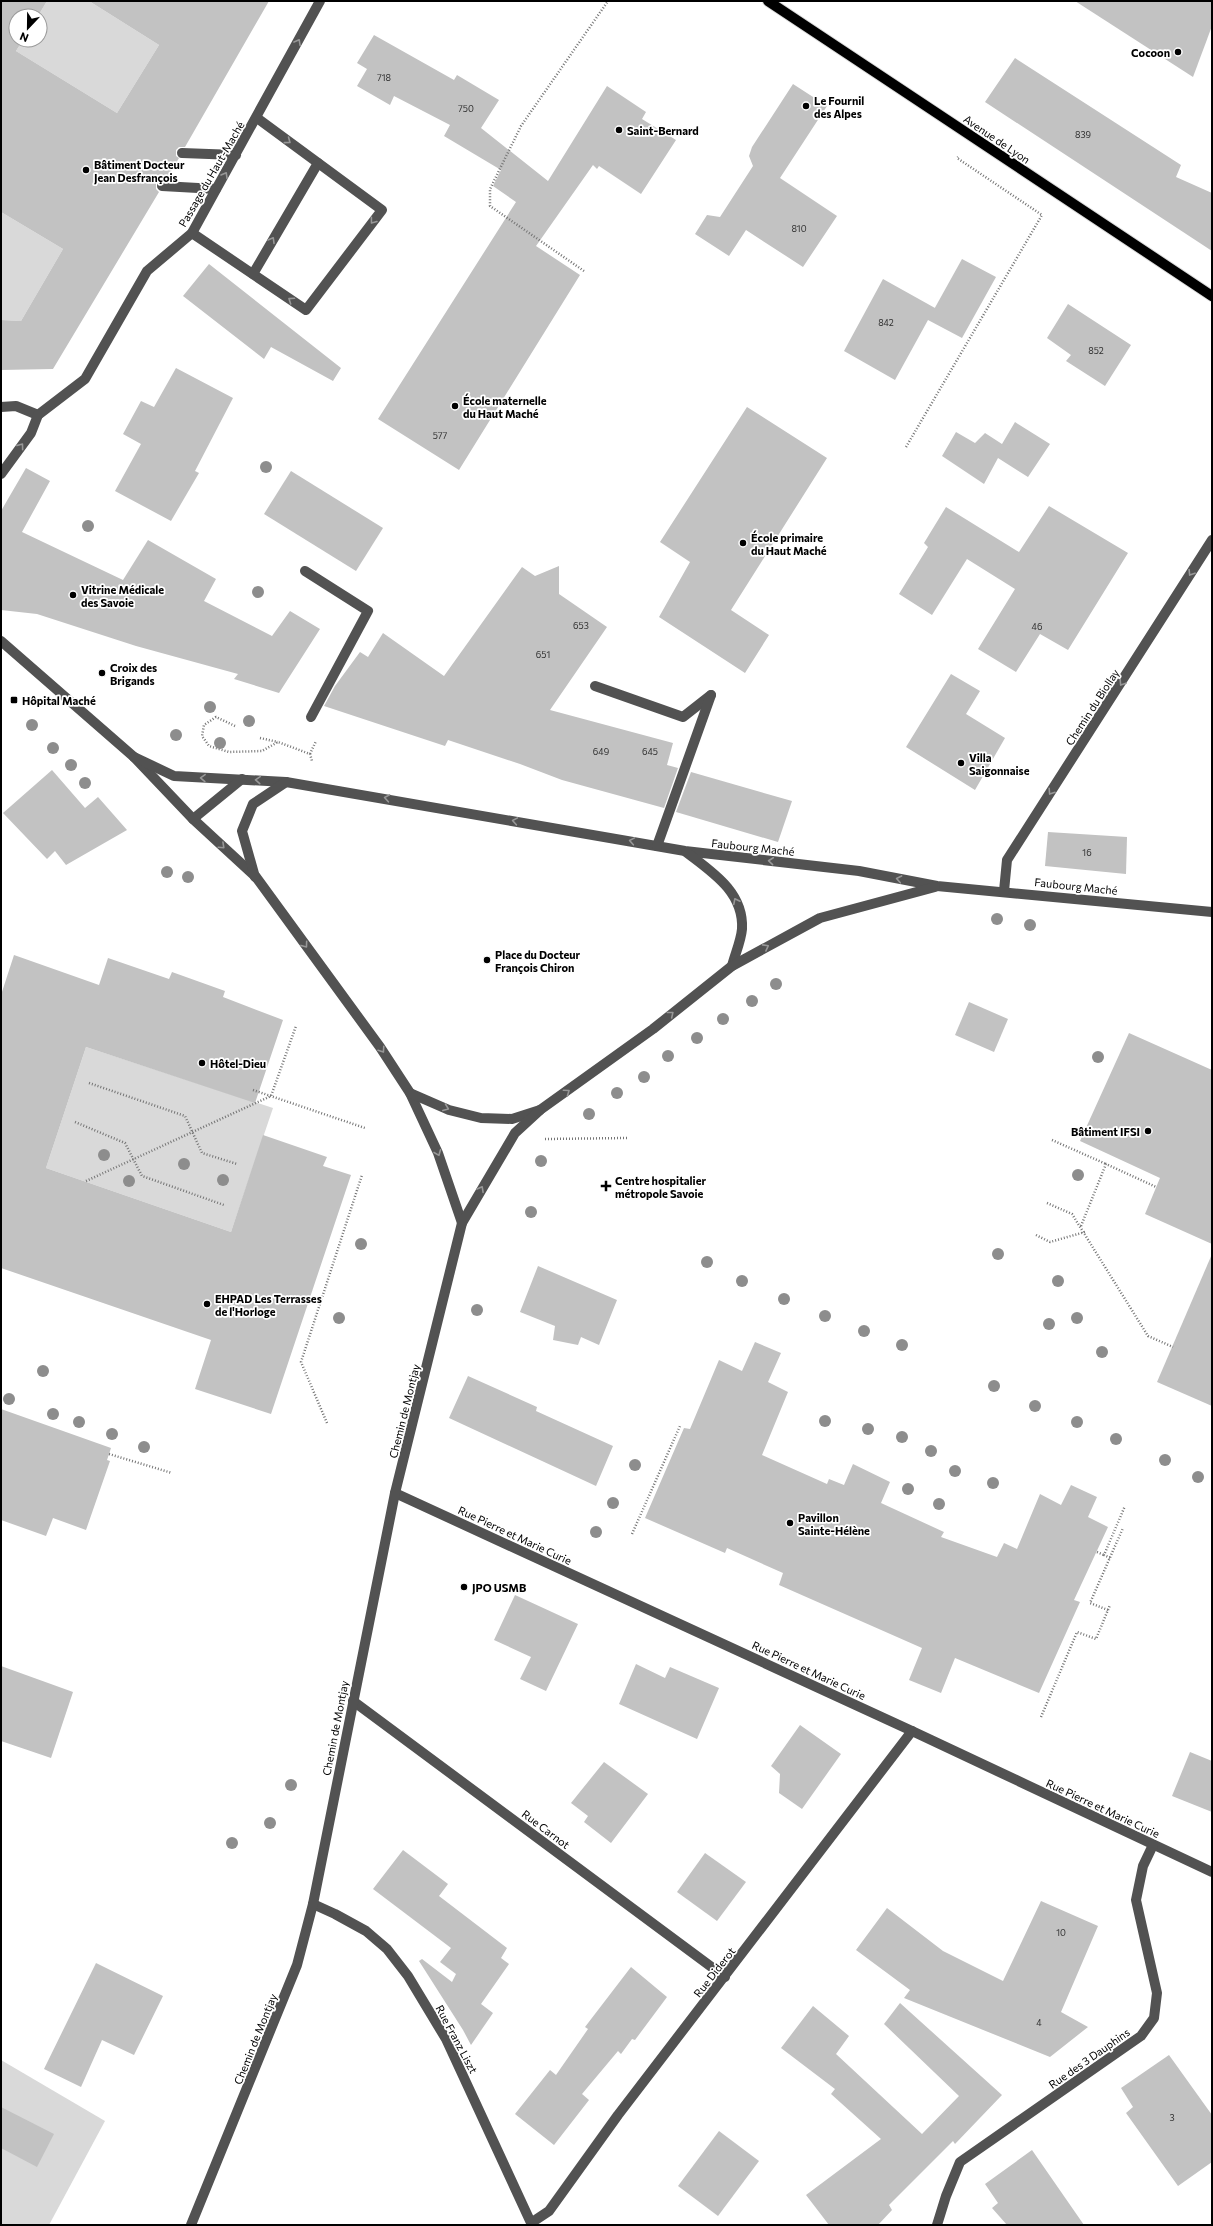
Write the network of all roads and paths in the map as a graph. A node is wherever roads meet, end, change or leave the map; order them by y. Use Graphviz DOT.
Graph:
graph roads {
  1 [pos="320,1"];
  2 [pos="608,1"];
  3 [pos="768,1"];
  4 [pos="257,118"];
  5 [pos="971,136"];
  6 [pos="182,153"];
  7 [pos="236,155"];
  8 [pos="318,163"];
  9 [pos="162,186"];
  10 [pos="216,189"];
  11 [pos="192,233"];
  12 [pos="584,271"];
  13 [pos="253,274"];
  14 [pos="1212,296"];
  15 [pos="1,407"];
  16 [pos="38,415"];
  17 [pos="906,447"];
  18 [pos="1,474"];
  19 [pos="1212,540"];
  20 [pos="305,571"];
  21 [pos="1,641"];
  22 [pos="595,686"];
  23 [pos="311,717"];
  24 [pos="235,726"];
  25 [pos="260,738"];
  26 [pos="278,742"];
  27 [pos="134,757"];
  28 [pos="242,779"];
  29 [pos="286,782"];
  30 [pos="323,787"];
  31 [pos="194,819"];
  32 [pos="657,846"];
  33 [pos="685,851"];
  34 [pos="256,877"];
  35 [pos="938,886"];
  36 [pos="1004,891"];
  37 [pos="1212,912"];
  38 [pos="732,966"];
  39 [pos="296,1026"];
  40 [pos="89,1083"];
  41 [pos="253,1090"];
  42 [pos="410,1093"];
  43 [pos="271,1096"];
  44 [pos="540,1110"];
  45 [pos="75,1122"];
  46 [pos="364,1128"];
  47 [pos="193,1133"];
  48 [pos="627,1138"];
  49 [pos="543,1139"];
  50 [pos="1052,1140"];
  51 [pos="134,1160"];
  52 [pos="237,1164"];
  53 [pos="1106,1164"];
  54 [pos="362,1175"];
  55 [pos="86,1182"];
  56 [pos="1156,1187"];
  57 [pos="1047,1203"];
  58 [pos="224,1205"];
  59 [pos="462,1223"];
  60 [pos="1081,1226"];
  61 [pos="1085,1232"];
  62 [pos="1036,1235"];
  63 [pos="1173,1347"];
  64 [pos="327,1423"];
  65 [pos="680,1426"];
  66 [pos="109,1454"];
  67 [pos="172,1473"];
  68 [pos="395,1493"];
  69 [pos="1125,1506"];
  70 [pos="1123,1528"];
  71 [pos="632,1534"];
  72 [pos="1097,1552"];
  73 [pos="1104,1555"];
  74 [pos="1110,1558"];
  75 [pos="1110,1605"];
  76 [pos="1108,1610"];
  77 [pos="353,1701"];
  78 [pos="1041,1718"];
  79 [pos="912,1731"];
  80 [pos="1153,1844"];
  81 [pos="1212,1872"];
  82 [pos="313,1904"];
  83 [pos="725,1977"];
  84 [pos="531,2224"];
  85 [pos="191,2225"];
  86 [pos="937,2225"];
  4 -- 1 [label="street, Passage du Haut-Maché, one-way"];
  2 -- 12 [label="path"];
  3 -- 5 [label="main road, Avenue de Lyon"];
  4 -- 7 [label="street, Passage du Haut-Maché"];
  4 -- 8 [label="street, one-way"];
  5 -- 14 [label="main road, Avenue de Lyon"];
  5 -- 17 [label="path"];
  6 -- 7 [label="street"];
  10 -- 7 [label="street, Passage du Haut-Maché, one-way"];
  13 -- 8 [label="street, one-way"];
  8 -- 13 [label="street, one-way"];
  9 -- 10 [label="street"];
  10 -- 11 [label="street, Passage du Haut-Maché"];
  11 -- 13 [label="street"];
  11 -- 16 [label="street, Passage du Haut-Maché"];
  15 -- 16 [label="street"];
  18 -- 16 [label="street, one-way"];
  19 -- 36 [label="street, Chemin du Biollay, one-way"];
  20 -- 23 [label="street"];
  21 -- 27 [label="street"];
  22 -- 32 [label="street"];
  24 -- 26 [label="path"];
  25 -- 26 [label="path"];
  26 -- 30 [label="path"];
  28 -- 27 [label="street, one-way"];
  27 -- 31 [label="street"];
  29 -- 28 [label="street, one-way"];
  28 -- 31 [label="street"];
  29 -- 30 [label="street"];
  29 -- 34 [label="street"];
  32 -- 30 [label="street, one-way"];
  31 -- 34 [label="street, one-way"];
  32 -- 33 [label="street"];
  35 -- 33 [label="street, Faubourg Maché, one-way"];
  38 -- 33 [label="street, one-way"];
  34 -- 42 [label="street, one-way"];
  35 -- 36 [label="street, Faubourg Maché"];
  38 -- 35 [label="street, Faubourg Maché, one-way"];
  36 -- 37 [label="street, Faubourg Maché"];
  44 -- 38 [label="street, one-way"];
  39 -- 43 [label="path"];
  40 -- 47 [label="path"];
  41 -- 43 [label="path"];
  42 -- 44 [label="street, one-way"];
  42 -- 59 [label="street, one-way"];
  43 -- 46 [label="path"];
  43 -- 47 [label="path"];
  59 -- 44 [label="street, Chemin de Montjay, one-way"];
  45 -- 51 [label="path"];
  47 -- 51 [label="path"];
  47 -- 52 [label="path"];
  48 -- 49 [label="path"];
  50 -- 53 [label="path"];
  51 -- 55 [label="path"];
  51 -- 58 [label="path"];
  53 -- 56 [label="path"];
  53 -- 60 [label="path"];
  54 -- 64 [label="path"];
  57 -- 60 [label="path"];
  59 -- 68 [label="street, Chemin de Montjay"];
  60 -- 61 [label="path"];
  61 -- 62 [label="path"];
  61 -- 63 [label="path"];
  65 -- 71 [label="path"];
  66 -- 67 [label="path"];
  68 -- 77 [label="street, Chemin de Montjay"];
  68 -- 79 [label="street, Rue Pierre et Marie Curie"];
  69 -- 73 [label="path"];
  70 -- 74 [label="path"];
  72 -- 73 [label="path"];
  73 -- 74 [label="path"];
  74 -- 76 [label="path"];
  75 -- 76 [label="path"];
  76 -- 78 [label="path"];
  77 -- 82 [label="street, Chemin de Montjay"];
  77 -- 83 [label="street, Rue Carnot"];
  79 -- 80 [label="street, Rue Pierre et Marie Curie"];
  79 -- 83 [label="street, Rue Diderot"];
  80 -- 81 [label="street, Rue Pierre et Marie Curie"];
  80 -- 86 [label="street, Rue des 3 Dauphins"];
  82 -- 84 [label="street, Rue Franz Liszt"];
  82 -- 85 [label="street, Chemin de Montjay"];
  83 -- 84 [label="street, Rue Diderot"];
}
